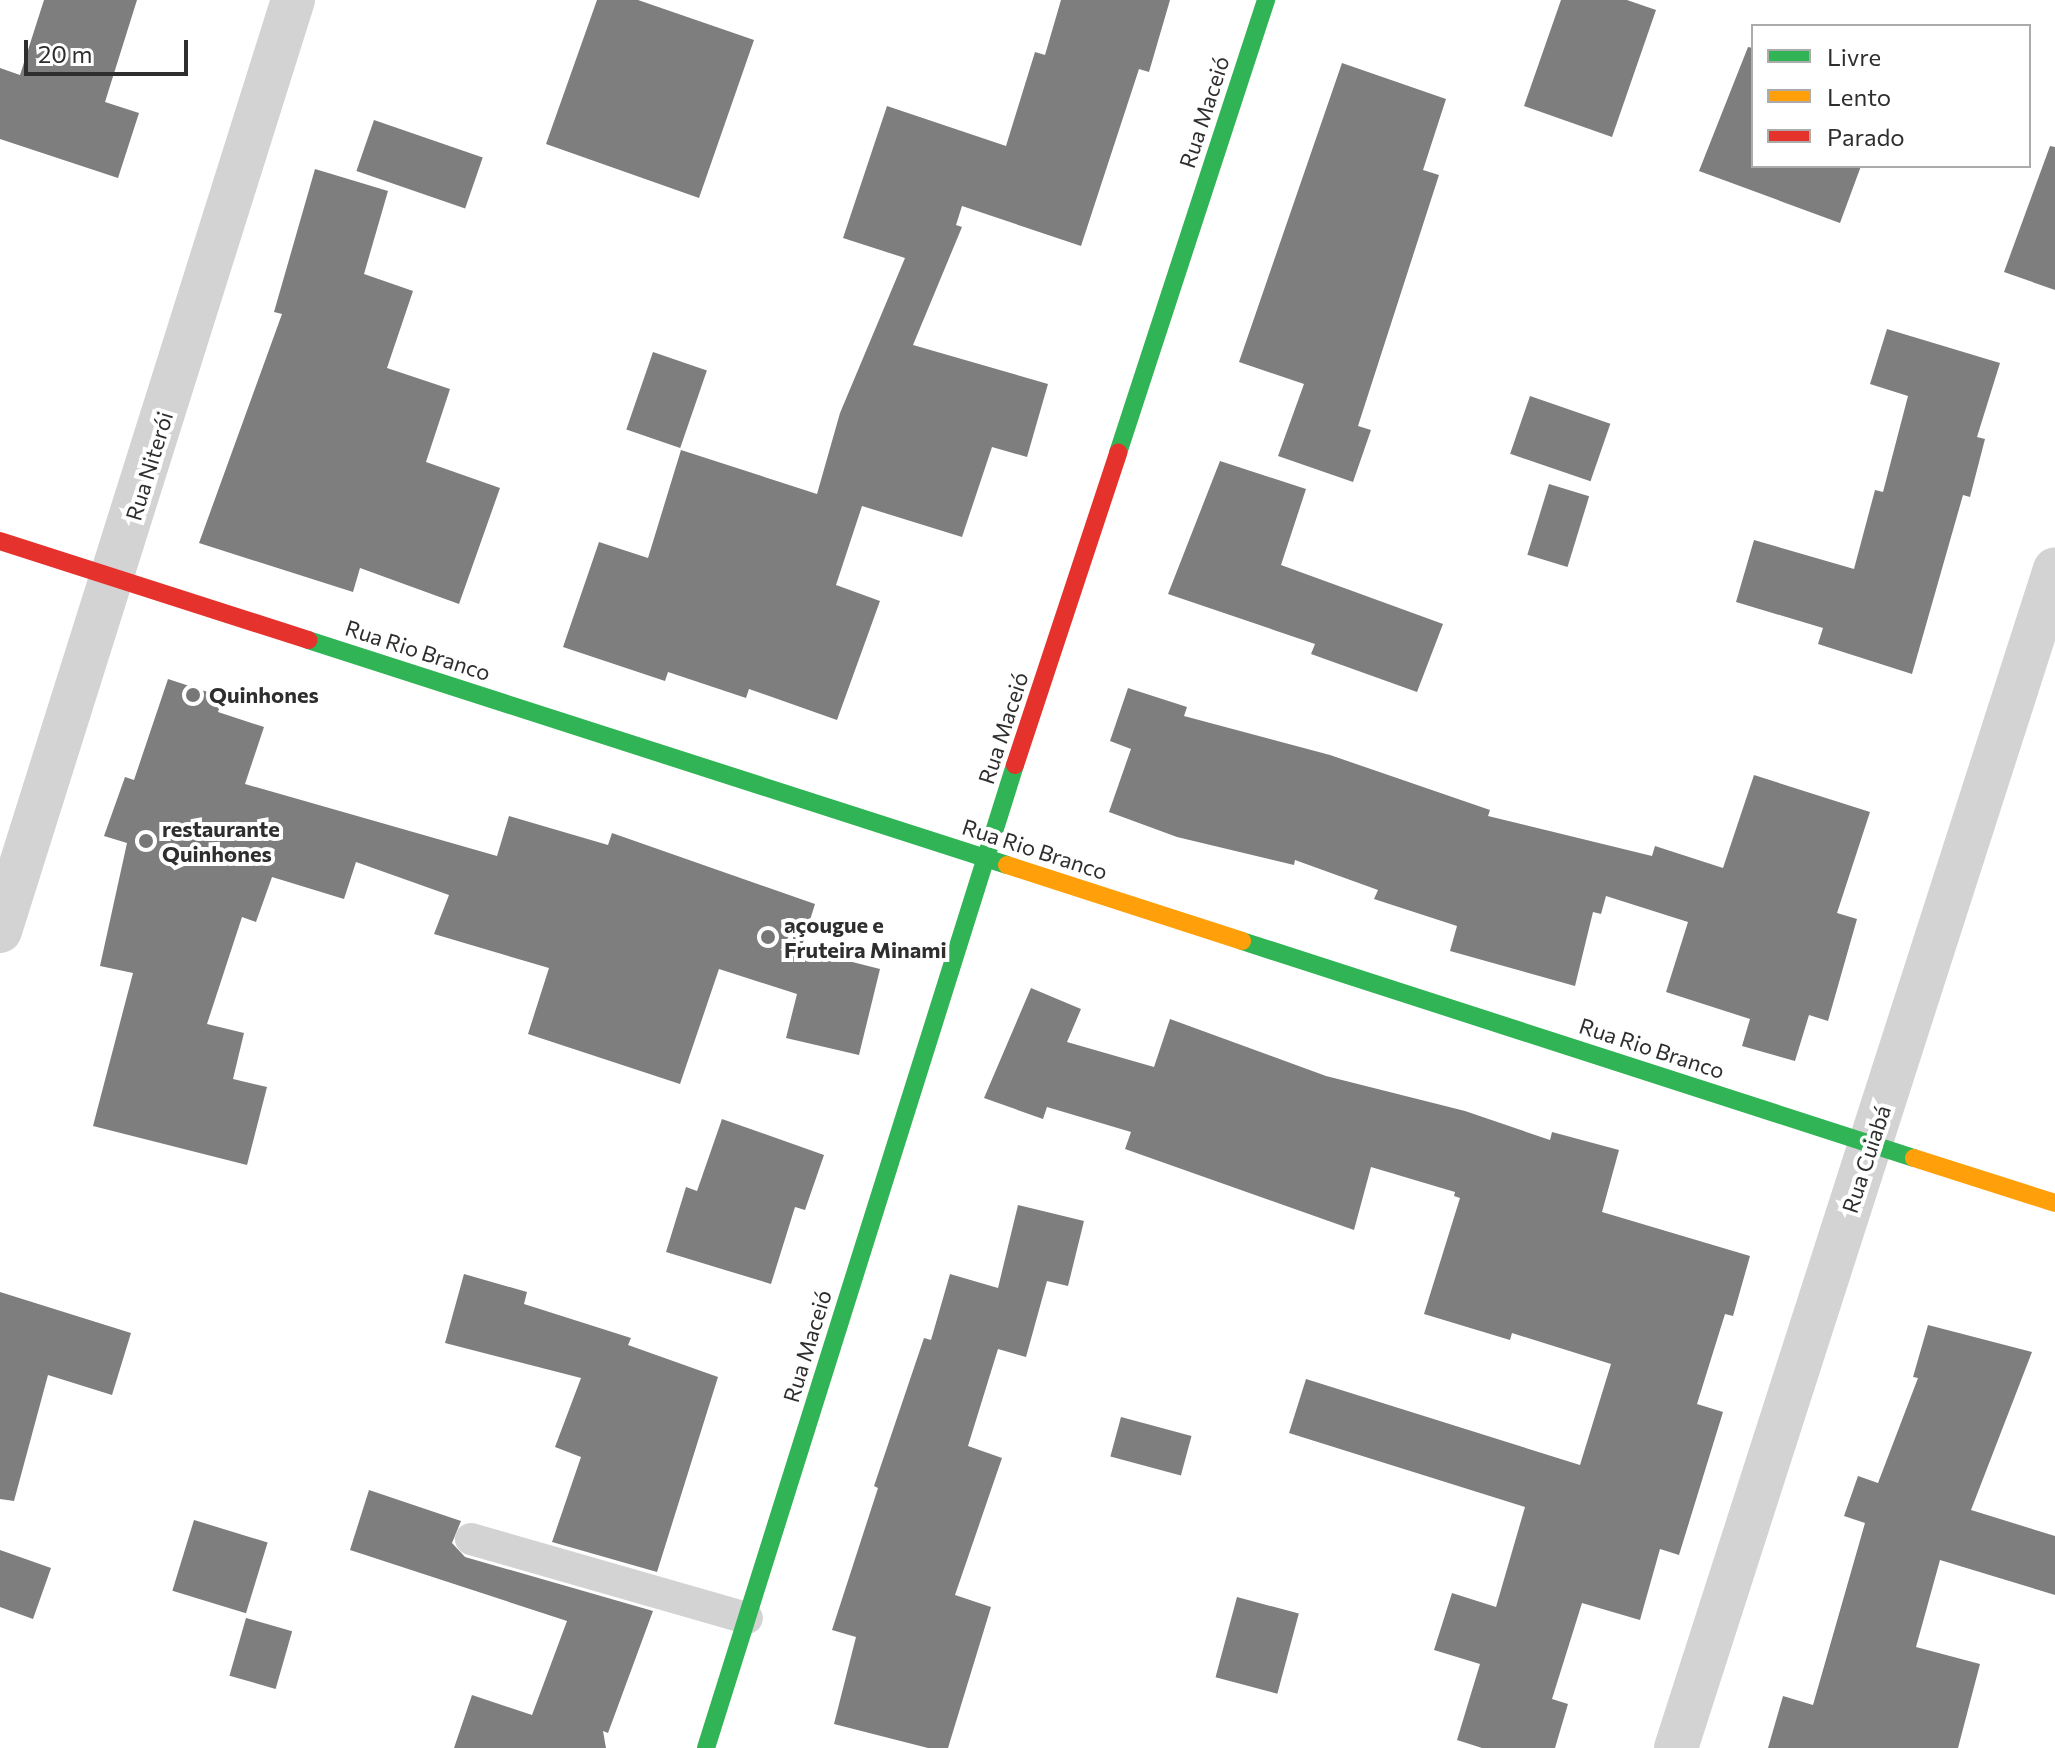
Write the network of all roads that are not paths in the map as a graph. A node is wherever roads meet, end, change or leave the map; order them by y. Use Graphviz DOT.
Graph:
graph roads {
  1 [pos="293,0"];
  2 [pos="1266,0"];
  3 [pos="0,541"];
  4 [pos="2055,569"];
  5 [pos="114,577"];
  6 [pos="985,858"];
  7 [pos="0,931"];
  8 [pos="1871,1144"];
  9 [pos="2055,1203"];
  10 [pos="471,1539"];
  11 [pos="747,1618"];
  12 [pos="706,1748"];
  13 [pos="1676,1748"];
  1 -- 5 [label="street, Rua Niterói"];
  2 -- 6 [label="street, Rua Maceió"];
  3 -- 5 [label="street, Rua Rio Branco"];
  4 -- 8 [label="street, Rua Cuiabá"];
  5 -- 6 [label="street, Rua Rio Branco"];
  5 -- 7 [label="street, Rua Niterói"];
  6 -- 8 [label="street, Rua Rio Branco"];
  6 -- 11 [label="street, Rua Maceió"];
  8 -- 9 [label="street, Rua Rio Branco"];
  8 -- 13 [label="street, Rua Cuiabá"];
  10 -- 11 [label="lane"];
  11 -- 12 [label="street, Rua Maceió"];
}
